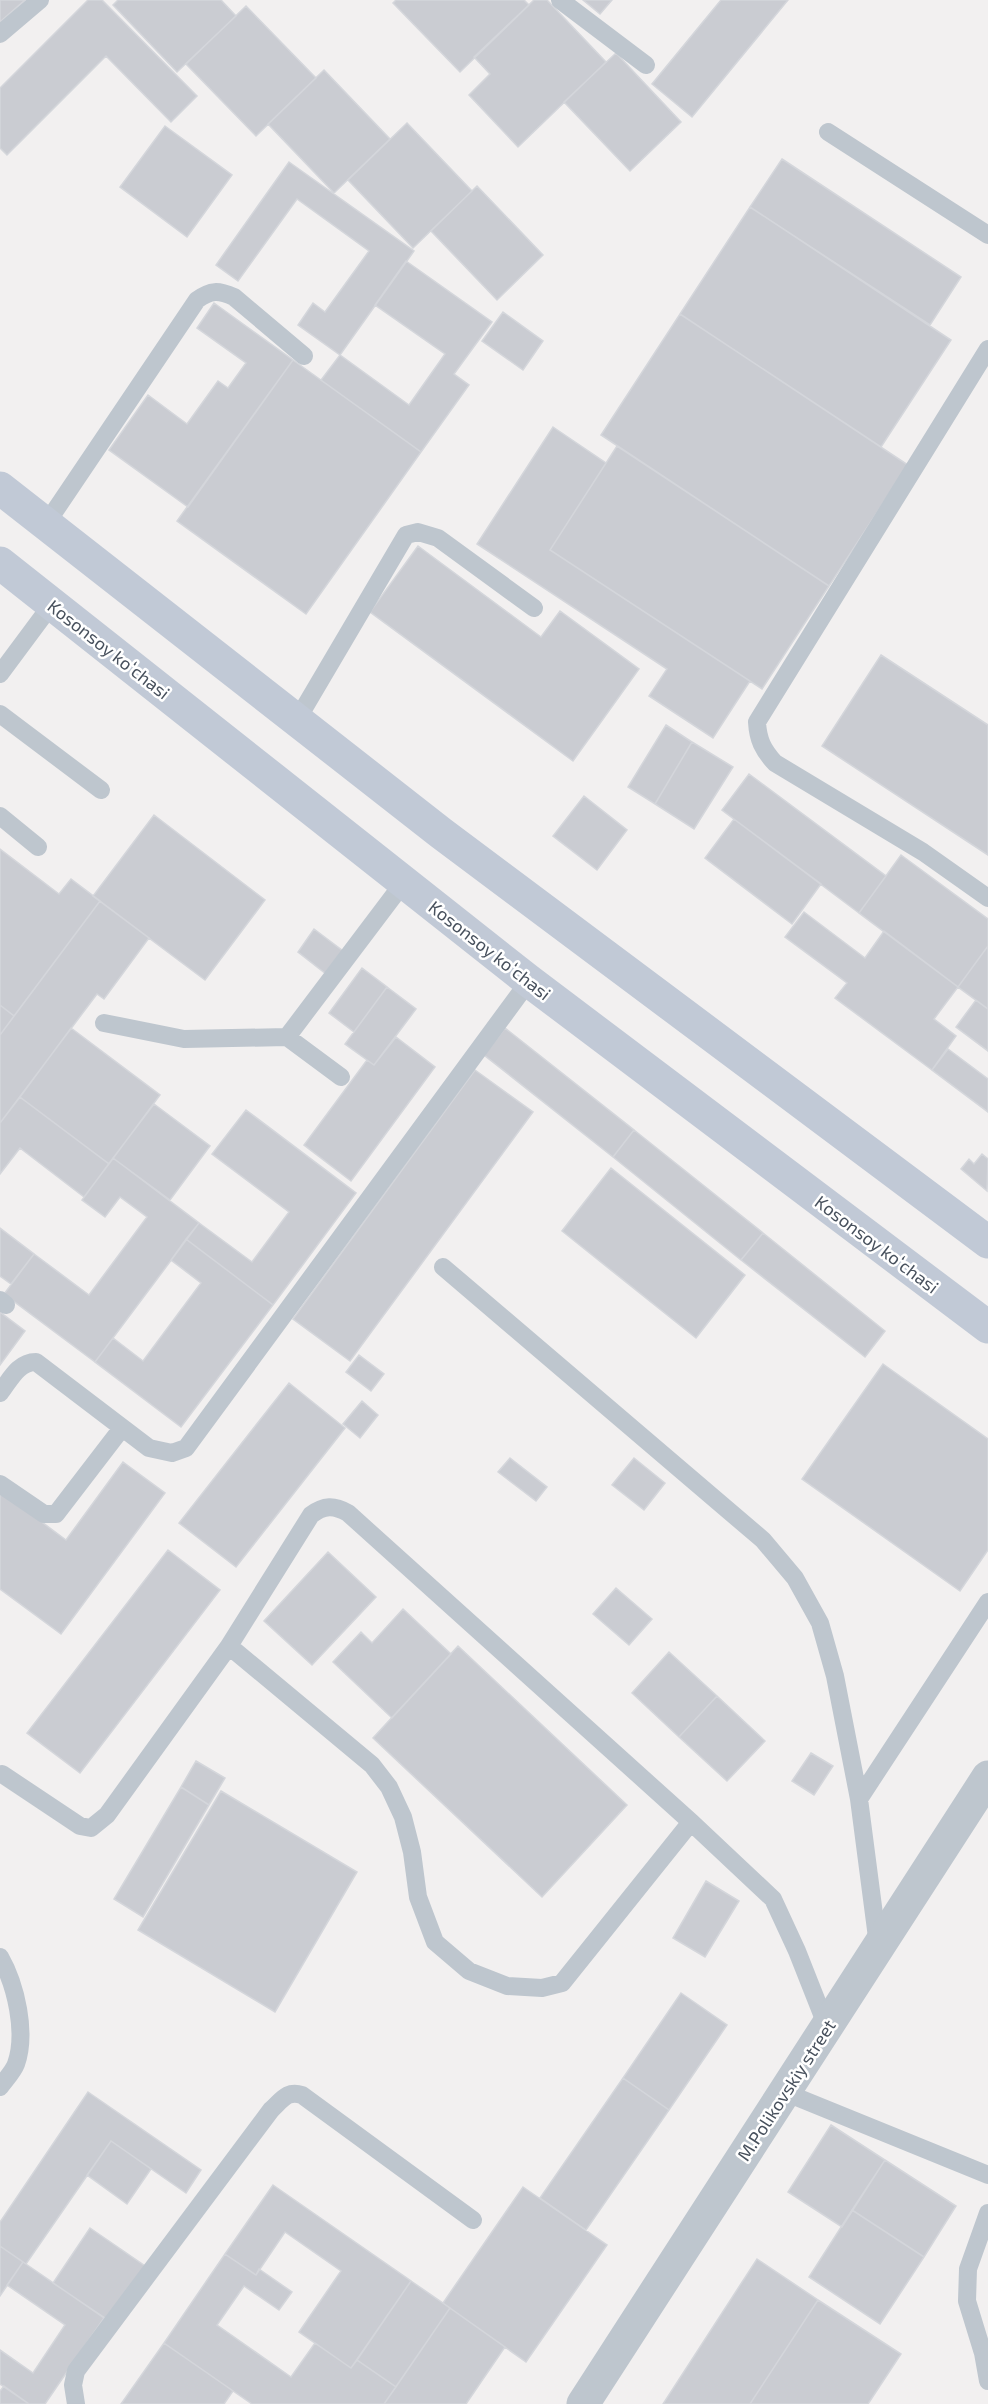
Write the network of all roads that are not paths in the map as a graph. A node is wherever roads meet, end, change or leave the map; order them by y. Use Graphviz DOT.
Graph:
graph roads {
  1 [pos="40,0"];
  2 [pos="560,0"];
  3 [pos="0,34"];
  4 [pos="646,65"];
  5 [pos="828,132"];
  6 [pos="988,235"];
  7 [pos="988,350"];
  8 [pos="304,356"];
  9 [pos="0,488"];
  10 [pos="46,524"];
  11 [pos="0,563"];
  12 [pos="52,604"];
  13 [pos="534,608"];
  14 [pos="0,674"];
  15 [pos="0,714"];
  16 [pos="297,720"];
  17 [pos="101,790"];
  18 [pos="0,816"];
  19 [pos="38,847"];
  20 [pos="404,882"];
  21 [pos="988,898"];
  22 [pos="530,981"];
  23 [pos="104,1023"];
  24 [pos="287,1037"];
  25 [pos="340,1077"];
  26 [pos="988,1242"];
  27 [pos="443,1267"];
  28 [pos="988,1327"];
  29 [pos="0,1393"];
  30 [pos="122,1428"];
  31 [pos="0,1484"];
  32 [pos="988,1602"];
  33 [pos="229,1646"];
  34 [pos="2,1774"];
  35 [pos="988,1777"];
  36 [pos="859,1798"];
  37 [pos="691,1822"];
  38 [pos="879,1946"];
  39 [pos="0,1957"];
  40 [pos="827,2027"];
  41 [pos="0,2087"];
  42 [pos="784,2092"];
  43 [pos="988,2175"];
  44 [pos="988,2213"];
  45 [pos="473,2220"];
  46 [pos="988,2381"];
  47 [pos="75,2404"];
  48 [pos="583,2404"];
  1 -- 3 [label="lane"];
  2 -- 4 [label="lane"];
  5 -- 6 [label="lane"];
  7 -- 21 [label="lane"];
  8 -- 10 [label="lane"];
  9 -- 10 [label="street"];
  10 -- 16 [label="street"];
  11 -- 12 [label="street, Kosonsoy koʻchasi"];
  12 -- 14 [label="lane"];
  12 -- 20 [label="street, Kosonsoy koʻchasi"];
  13 -- 16 [label="lane"];
  15 -- 17 [label="lane"];
  16 -- 26 [label="street"];
  18 -- 19 [label="lane"];
  20 -- 22 [label="street, Kosonsoy koʻchasi"];
  20 -- 24 [label="lane"];
  22 -- 28 [label="street, Kosonsoy koʻchasi"];
  22 -- 30 [label="lane"];
  23 -- 24 [label="lane"];
  24 -- 25 [label="lane"];
  27 -- 36 [label="lane"];
  29 -- 30 [label="lane"];
  30 -- 31 [label="lane"];
  32 -- 36 [label="lane"];
  33 -- 34 [label="lane"];
  33 -- 37 [label="lane"];
  33 -- 37 [label="lane"];
  35 -- 38 [label="street, M.Polikovskiy street"];
  36 -- 38 [label="lane"];
  37 -- 40 [label="lane"];
  38 -- 40 [label="street, M.Polikovskiy street"];
  39 -- 41 [label="lane"];
  40 -- 42 [label="street, M.Polikovskiy street"];
  42 -- 43 [label="lane"];
  42 -- 48 [label="street, M.Polikovskiy street"];
  44 -- 46 [label="lane"];
  45 -- 47 [label="lane"];
}
